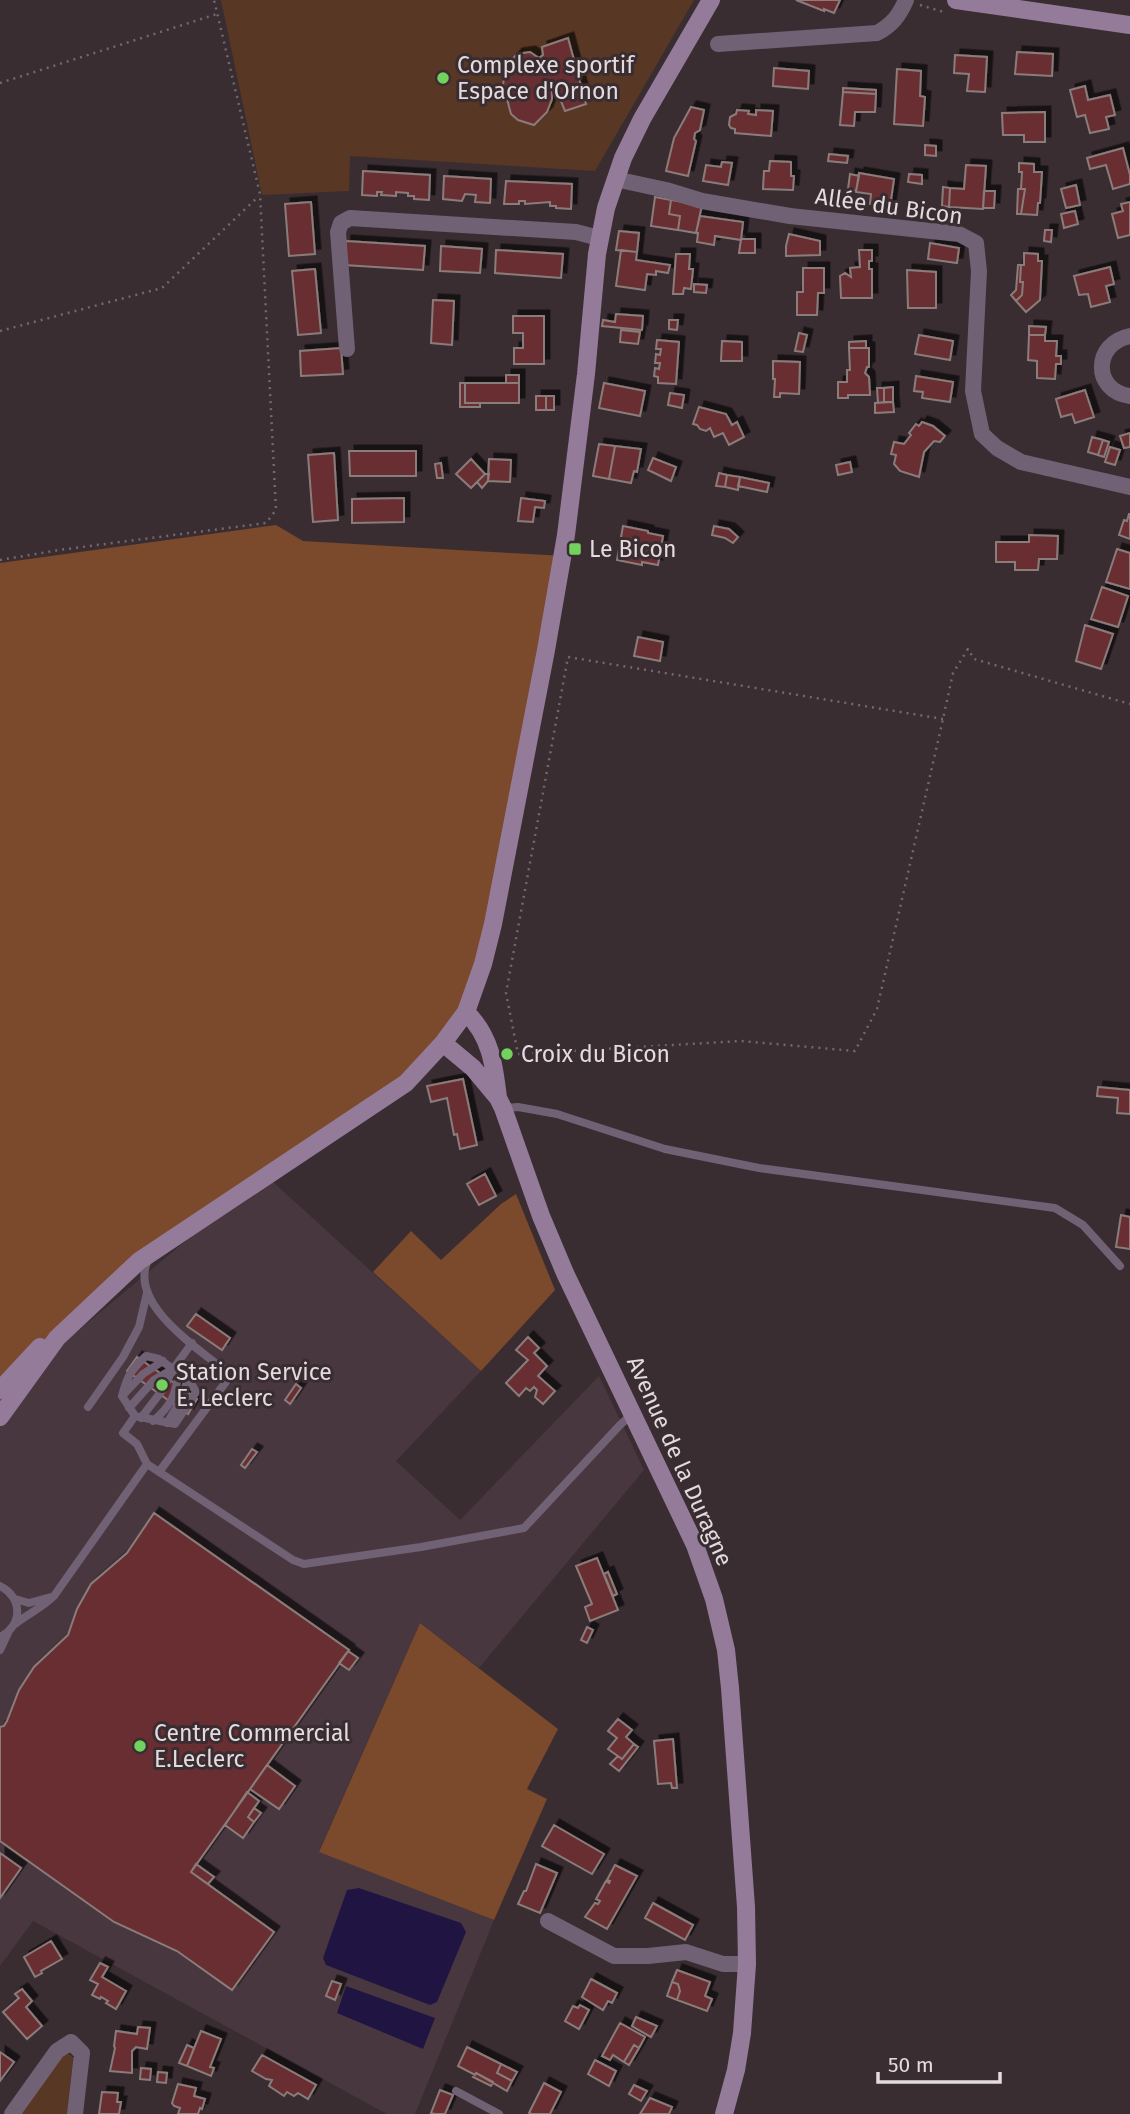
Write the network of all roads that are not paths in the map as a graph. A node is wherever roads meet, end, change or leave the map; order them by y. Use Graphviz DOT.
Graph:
graph roads {
  1 [pos="711,0"];
  2 [pos="906,0"];
  3 [pos="956,0"];
  4 [pos="1130,25"];
  5 [pos="718,44"];
  6 [pos="615,179"];
  7 [pos="599,238"];
  8 [pos="1130,335"];
  9 [pos="347,349"];
  10 [pos="1130,396"];
  11 [pos="1130,487"];
  12 [pos="466,1012"];
  13 [pos="443,1044"];
  14 [pos="501,1103"];
  15 [pos="152,1252"];
  16 [pos="1120,1266"];
  17 [pos="133,1267"];
  18 [pos="147,1292"];
  19 [pos="192,1343"];
  20 [pos="176,1371"];
  21 [pos="0,1390"];
  22 [pos="88,1407"];
  23 [pos="129,1408"];
  24 [pos="633,1413"];
  25 [pos="138,1417"];
  26 [pos="0,1418"];
  27 [pos="153,1421"];
  28 [pos="147,1464"];
  29 [pos="159,1472"];
  30 [pos="0,1586"];
  31 [pos="54,1596"];
  32 [pos="15,1599"];
  33 [pos="15,1624"];
  34 [pos="4,1635"];
  35 [pos="0,1650"];
  36 [pos="548,1921"];
  37 [pos="747,1964"];
  38 [pos="456,2091"];
  39 [pos="12,2114"];
  40 [pos="75,2114"];
  41 [pos="499,2114"];
  42 [pos="724,2114"];
  1 -- 6 [label="main road"];
  2 -- 5 [label="street"];
  3 -- 4 [label="main road"];
  6 -- 7 [label="main road"];
  6 -- 11 [label="street, Allée du Bicon"];
  7 -- 9 [label="street"];
  7 -- 12 [label="main road"];
  8 -- 10 [label="street"];
  12 -- 13 [label="main road"];
  12 -- 14 [label="main road, Avenue de la Duragne"];
  13 -- 14 [label="main road, Avenue de la Duragne"];
  13 -- 15 [label="main road"];
  14 -- 16 [label="lane"];
  14 -- 24 [label="main road, Avenue de la Duragne"];
  15 -- 17 [label="main road"];
  15 -- 18 [label="lane"];
  17 -- 21 [label="main road"];
  17 -- 26 [label="main road"];
  18 -- 19 [label="lane"];
  18 -- 22 [label="lane"];
  19 -- 20 [label="lane"];
  19 -- 29 [label="lane"];
  20 -- 23 [label="lane"];
  20 -- 23 [label="lane"];
  20 -- 25 [label="lane"];
  20 -- 27 [label="lane"];
  20 -- 27 [label="lane"];
  23 -- 25 [label="lane"];
  24 -- 29 [label="lane"];
  24 -- 37 [label="main road, Avenue de la Duragne"];
  25 -- 27 [label="lane"];
  25 -- 28 [label="lane"];
  28 -- 29 [label="lane"];
  28 -- 31 [label="lane"];
  30 -- 32 [label="lane"];
  31 -- 32 [label="lane"];
  31 -- 33 [label="lane"];
  32 -- 33 [label="lane"];
  33 -- 34 [label="lane"];
  34 -- 35 [label="lane"];
  36 -- 37 [label="street"];
  37 -- 42 [label="main road, Avenue de la Duragne"];
  38 -- 41 [label="lane"];
  39 -- 40 [label="street"];
}
